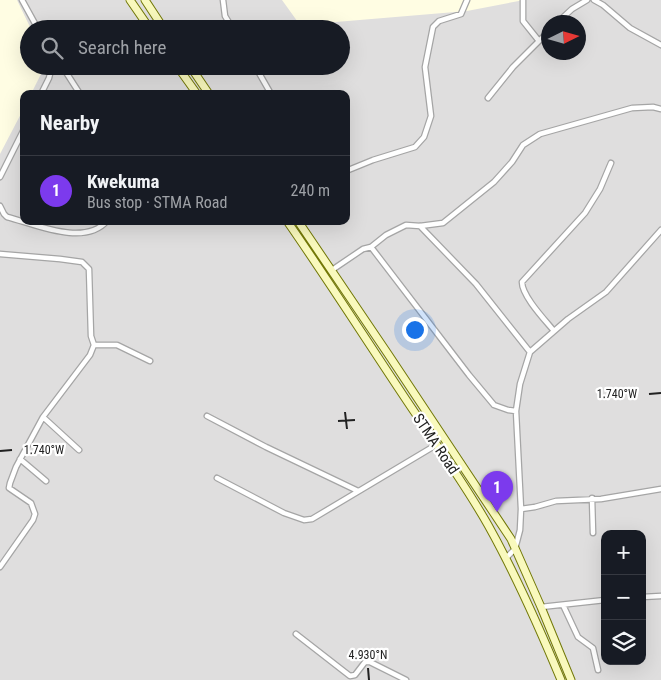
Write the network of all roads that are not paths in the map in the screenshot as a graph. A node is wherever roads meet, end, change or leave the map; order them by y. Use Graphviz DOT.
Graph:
graph roads {
  1 [pos="22,0"];
  2 [pos="130,0"];
  3 [pos="144,0"];
  4 [pos="223,0"];
  5 [pos="467,0"];
  6 [pos="523,0"];
  7 [pos="587,0"];
  8 [pos="594,0"];
  9 [pos="566,15"];
  10 [pos="33,20"];
  11 [pos="144,20"];
  12 [pos="158,20"];
  13 [pos="227,20"];
  14 [pos="539,42"];
  15 [pos="661,44"];
  16 [pos="50,75"];
  17 [pos="68,75"];
  18 [pos="183,75"];
  19 [pos="196,75"];
  20 [pos="260,75"];
  21 [pos="43,90"];
  22 [pos="77,90"];
  23 [pos="194,90"];
  24 [pos="206,90"];
  25 [pos="269,90"];
  26 [pos="488,98"];
  27 [pos="661,109"];
  28 [pos="20,137"];
  29 [pos="611,163"];
  30 [pos="350,169"];
  31 [pos="0,177"];
  32 [pos="0,206"];
  33 [pos="20,220"];
  34 [pos="39,225"];
  35 [pos="103,225"];
  36 [pos="290,225"];
  37 [pos="301,225"];
  38 [pos="420,226"];
  39 [pos="661,230"];
  40 [pos="371,247"];
  41 [pos="0,254"];
  42 [pos="332,270"];
  43 [pos="554,331"];
  44 [pos="94,345"];
  45 [pos="530,352"];
  46 [pos="150,361"];
  47 [pos="516,411"];
  48 [pos="207,416"];
  49 [pos="43,417"];
  50 [pos="436,445"];
  51 [pos="79,450"];
  52 [pos="20,459"];
  53 [pos="217,478"];
  54 [pos="46,481"];
  55 [pos="661,488"];
  56 [pos="358,491"];
  57 [pos="592,498"];
  58 [pos="521,508"];
  59 [pos="593,533"];
  60 [pos="515,549"];
  61 [pos="506,558"];
  62 [pos="0,567"];
  63 [pos="661,596"];
  64 [pos="646,598"];
  65 [pos="601,600"];
  66 [pos="563,604"];
  67 [pos="541,607"];
  68 [pos="296,634"];
  69 [pos="598,670"];
  70 [pos="406,680"];
  71 [pos="560,680"];
  72 [pos="571,680"];
  1 -- 10 [label="street"];
  2 -- 11 [label="main road"];
  3 -- 12 [label="main road"];
  4 -- 13 [label="street"];
  5 -- 30 [label="street"];
  6 -- 14 [label="street"];
  7 -- 9 [label="street"];
  8 -- 15 [label="street"];
  14 -- 26 [label="street"];
  16 -- 21 [label="street"];
  17 -- 22 [label="street"];
  18 -- 23 [label="main road"];
  19 -- 24 [label="main road"];
  20 -- 25 [label="street"];
  27 -- 38 [label="street"];
  28 -- 31 [label="street"];
  29 -- 43 [label="street"];
  32 -- 33 [label="street"];
  34 -- 35 [label="street"];
  36 -- 50 [label="main road, STMA Road"];
  37 -- 42 [label="main road, STMA Road"];
  38 -- 40 [label="street"];
  38 -- 45 [label="street"];
  39 -- 43 [label="street"];
  40 -- 42 [label="street"];
  40 -- 47 [label="street"];
  41 -- 44 [label="street"];
  42 -- 60 [label="main road, STMA Road"];
  43 -- 45 [label="street"];
  44 -- 46 [label="street"];
  44 -- 49 [label="street"];
  45 -- 47 [label="street"];
  47 -- 58 [label="street"];
  48 -- 56 [label="street"];
  49 -- 51 [label="street"];
  49 -- 52 [label="street"];
  50 -- 56 [label="street"];
  50 -- 61 [label="main road, STMA Road"];
  52 -- 54 [label="street"];
  52 -- 62 [label="street"];
  53 -- 56 [label="street"];
  55 -- 57 [label="street"];
  57 -- 58 [label="street"];
  57 -- 59 [label="street"];
  58 -- 60 [label="street"];
  60 -- 61 [label="street"];
  60 -- 67 [label="main road, STMA Road"];
  61 -- 71 [label="main road, STMA Road"];
  63 -- 64 [label="street"];
  65 -- 66 [label="street"];
  66 -- 67 [label="street"];
  66 -- 69 [label="street"];
  67 -- 72 [label="main road, STMA Road"];
  68 -- 70 [label="street"];
}
